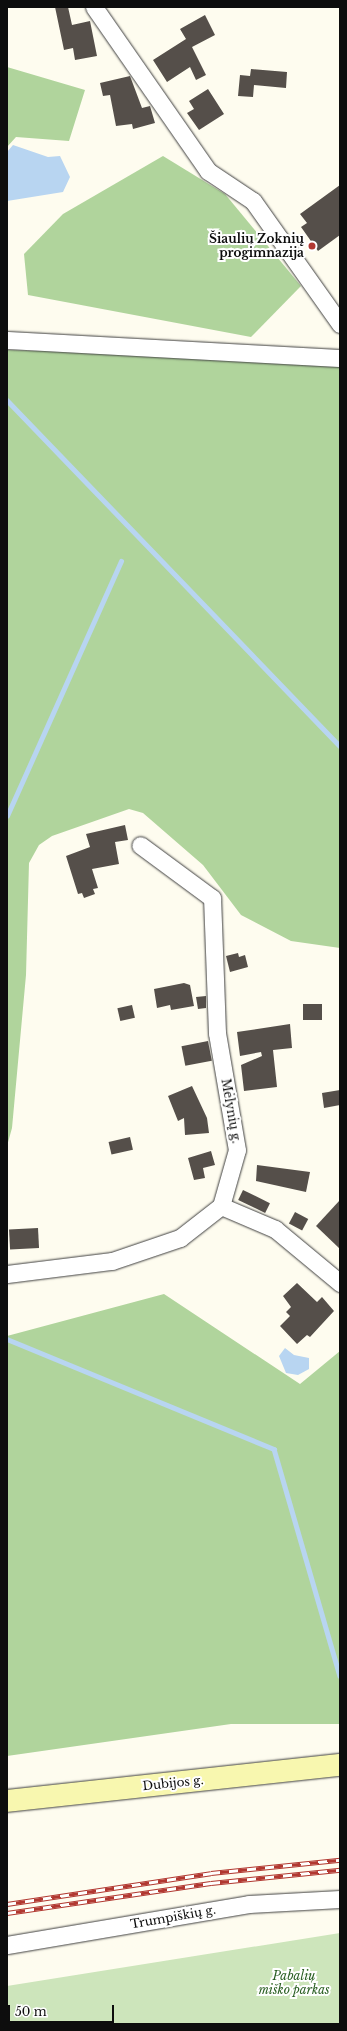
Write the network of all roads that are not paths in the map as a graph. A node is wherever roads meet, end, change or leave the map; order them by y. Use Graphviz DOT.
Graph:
graph roads {
  1 [pos="94,7"];
  2 [pos="340,324"];
  3 [pos="7,340"];
  4 [pos="340,358"];
  5 [pos="140,845"];
  6 [pos="221,1206"];
  7 [pos="7,1274"];
  8 [pos="340,1283"];
  9 [pos="340,1765"];
  10 [pos="7,1801"];
  11 [pos="340,1899"];
  12 [pos="7,1945"];
  1 -- 2 [label="street"];
  3 -- 4 [label="street"];
  5 -- 6 [label="street, Mėlynių g."];
  6 -- 7 [label="street"];
  6 -- 8 [label="street"];
  9 -- 10 [label="main road, Dubijos g."];
  11 -- 12 [label="street, Trumpiškių g."];
}
